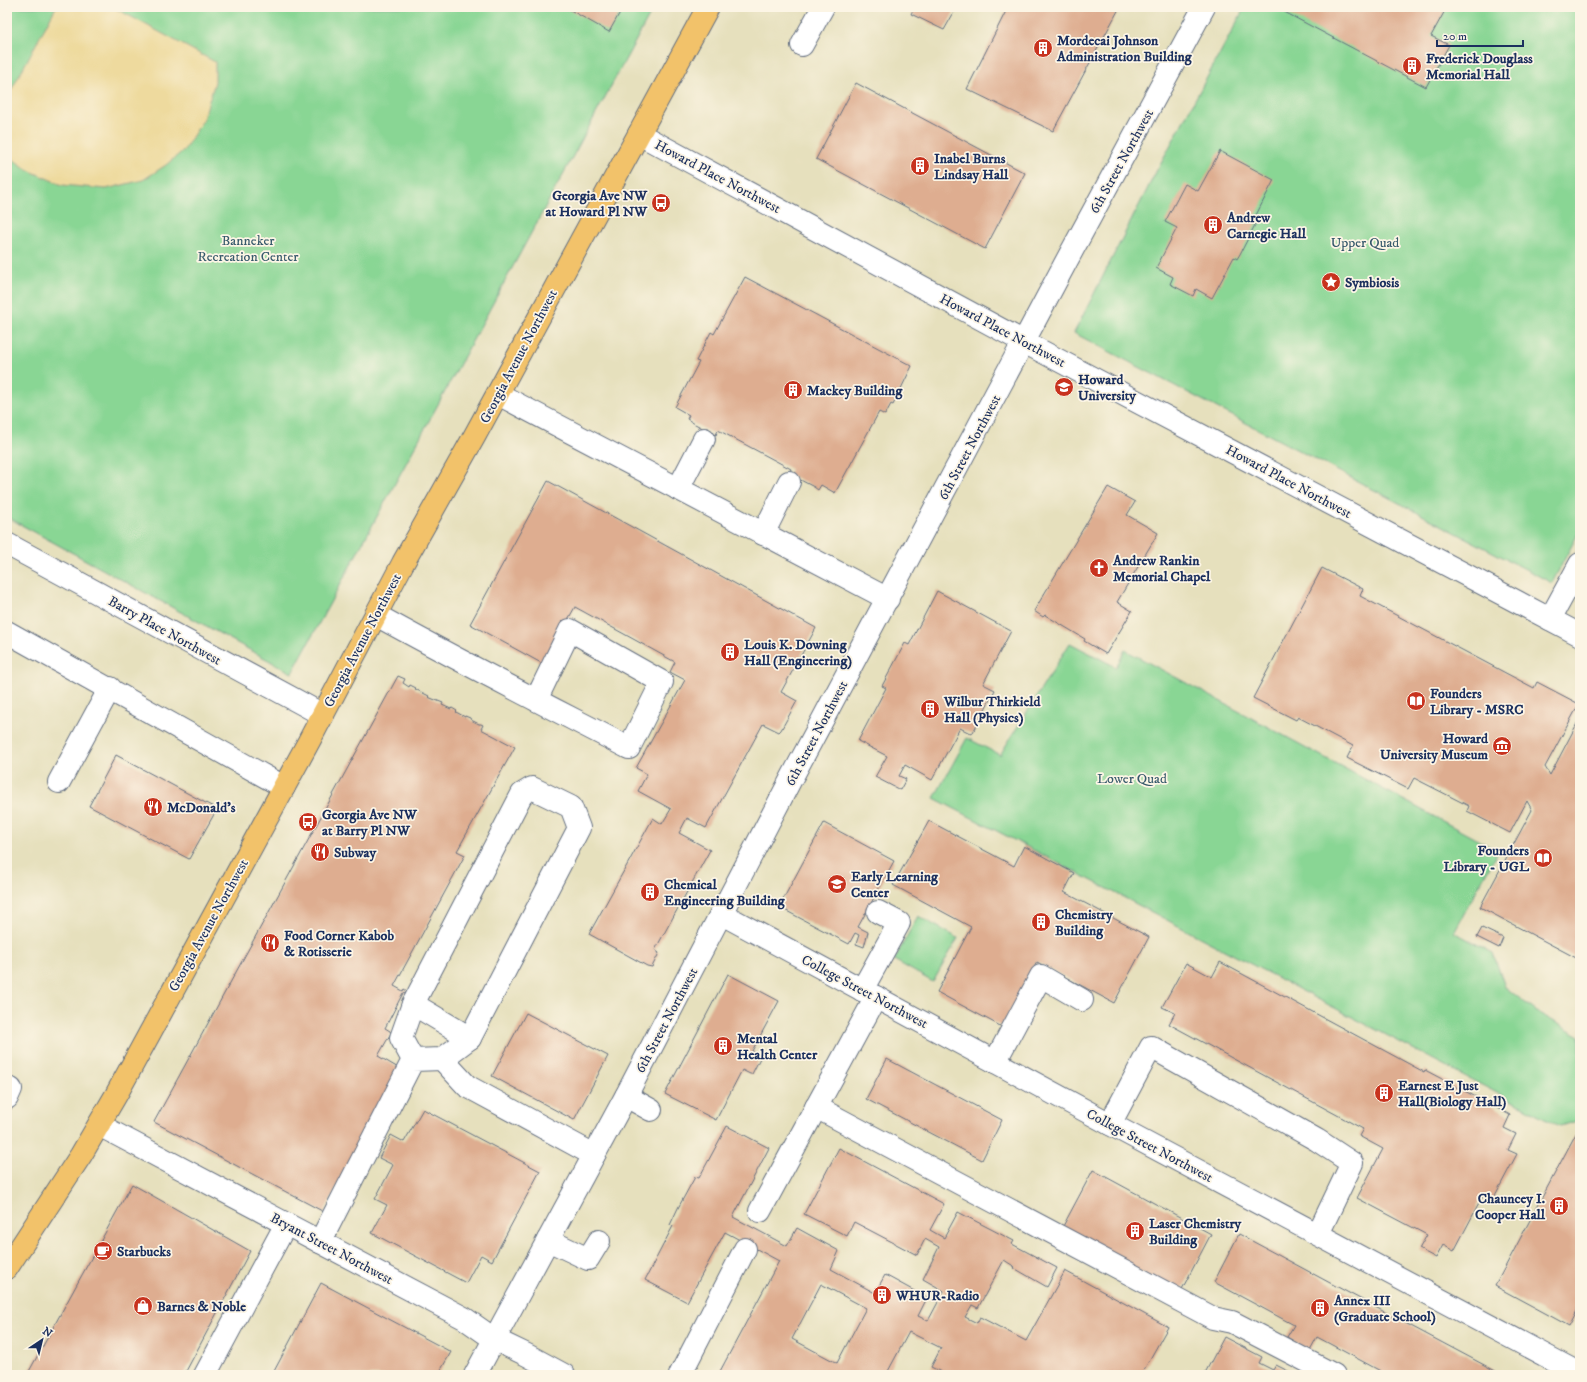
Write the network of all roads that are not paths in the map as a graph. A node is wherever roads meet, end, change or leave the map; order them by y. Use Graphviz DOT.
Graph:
graph roads {
  1 [pos="708,7"];
  2 [pos="823,7"];
  3 [pos="1204,7"];
  4 [pos="802,45"];
  5 [pos="639,134"];
  6 [pos="1024,342"];
  7 [pos="498,394"];
  8 [pos="704,438"];
  9 [pos="789,482"];
  10 [pos="678,489"];
  11 [pos="763,534"];
  12 [pos="7,544"];
  13 [pos="1580,564"];
  14 [pos="888,599"];
  15 [pos="376,615"];
  16 [pos="1550,619"];
  17 [pos="7,632"];
  18 [pos="1580,635"];
  19 [pos="110,688"];
  20 [pos="536,700"];
  21 [pos="323,716"];
  22 [pos="59,782"];
  23 [pos="284,787"];
  24 [pos="878,912"];
  25 [pos="722,914"];
  26 [pos="869,994"];
  27 [pos="1082,1000"];
  28 [pos="413,1004"];
  29 [pos="470,1038"];
  30 [pos="442,1059"];
  31 [pos="413,1060"];
  32 [pos="995,1062"];
  33 [pos="626,1096"];
  34 [pos="816,1107"];
  35 [pos="651,1110"];
  36 [pos="1110,1124"];
  37 [pos="99,1126"];
  38 [pos="594,1155"];
  39 [pos="760,1211"];
  40 [pos="286,1224"];
  41 [pos="1318,1234"];
  42 [pos="548,1240"];
  43 [pos="599,1241"];
  44 [pos="320,1242"];
  45 [pos="745,1249"];
  46 [pos="7,1268"];
  47 [pos="494,1339"];
  48 [pos="1580,1374"];
  49 [pos="205,1375"];
  50 [pos="475,1375"];
  51 [pos="564,1375"];
  52 [pos="680,1375"];
  53 [pos="1334,1375"];
  1 -- 5 [label="highway, Georgia Avenue Northwest"];
  2 -- 4 [label="street"];
  3 -- 6 [label="street, 6th Street Northwest"];
  5 -- 6 [label="street, Howard Place Northwest"];
  5 -- 7 [label="highway, Georgia Avenue Northwest"];
  6 -- 14 [label="street, 6th Street Northwest"];
  6 -- 16 [label="street, Howard Place Northwest"];
  7 -- 10 [label="street"];
  7 -- 15 [label="highway, Georgia Avenue Northwest"];
  8 -- 10 [label="street"];
  9 -- 11 [label="street"];
  10 -- 11 [label="street"];
  11 -- 14 [label="street"];
  12 -- 21 [label="street, Barry Place Northwest"];
  13 -- 16 [label="street"];
  14 -- 25 [label="street, 6th Street Northwest"];
  15 -- 20 [label="street"];
  15 -- 21 [label="highway, Georgia Avenue Northwest"];
  16 -- 18 [label="street, Howard Place Northwest"];
  17 -- 19 [label="street"];
  19 -- 22 [label="street"];
  19 -- 23 [label="street"];
  20 -- 20 [label="street"];
  21 -- 23 [label="highway, Georgia Avenue Northwest"];
  23 -- 37 [label="highway, Georgia Avenue Northwest"];
  24 -- 26 [label="street"];
  25 -- 26 [label="street, College Street Northwest"];
  25 -- 33 [label="street, 6th Street Northwest"];
  26 -- 32 [label="street, College Street Northwest"];
  26 -- 34 [label="street"];
  27 -- 32 [label="street"];
  28 -- 29 [label="street"];
  28 -- 29 [label="street"];
  28 -- 31 [label="street"];
  29 -- 30 [label="street"];
  30 -- 31 [label="street"];
  30 -- 38 [label="street"];
  31 -- 44 [label="street"];
  32 -- 36 [label="street, College Street Northwest"];
  33 -- 35 [label="street"];
  33 -- 38 [label="street, 6th Street Northwest"];
  34 -- 39 [label="street"];
  34 -- 53 [label="street"];
  36 -- 41 [label="street, College Street Northwest"];
  36 -- 41 [label="street"];
  37 -- 40 [label="street, Bryant Street Northwest"];
  37 -- 46 [label="highway, Georgia Avenue Northwest"];
  38 -- 42 [label="street, 6th Street Northwest"];
  40 -- 44 [label="street, Bryant Street Northwest"];
  40 -- 49 [label="street"];
  41 -- 48 [label="street, College Street Northwest"];
  42 -- 43 [label="street"];
  42 -- 47 [label="street, 6th Street Northwest"];
  44 -- 47 [label="street, Bryant Street Northwest"];
  45 -- 52 [label="street"];
  47 -- 50 [label="street, 6th Street Northwest"];
  47 -- 51 [label="street, Bryant Street Northwest"];
}
